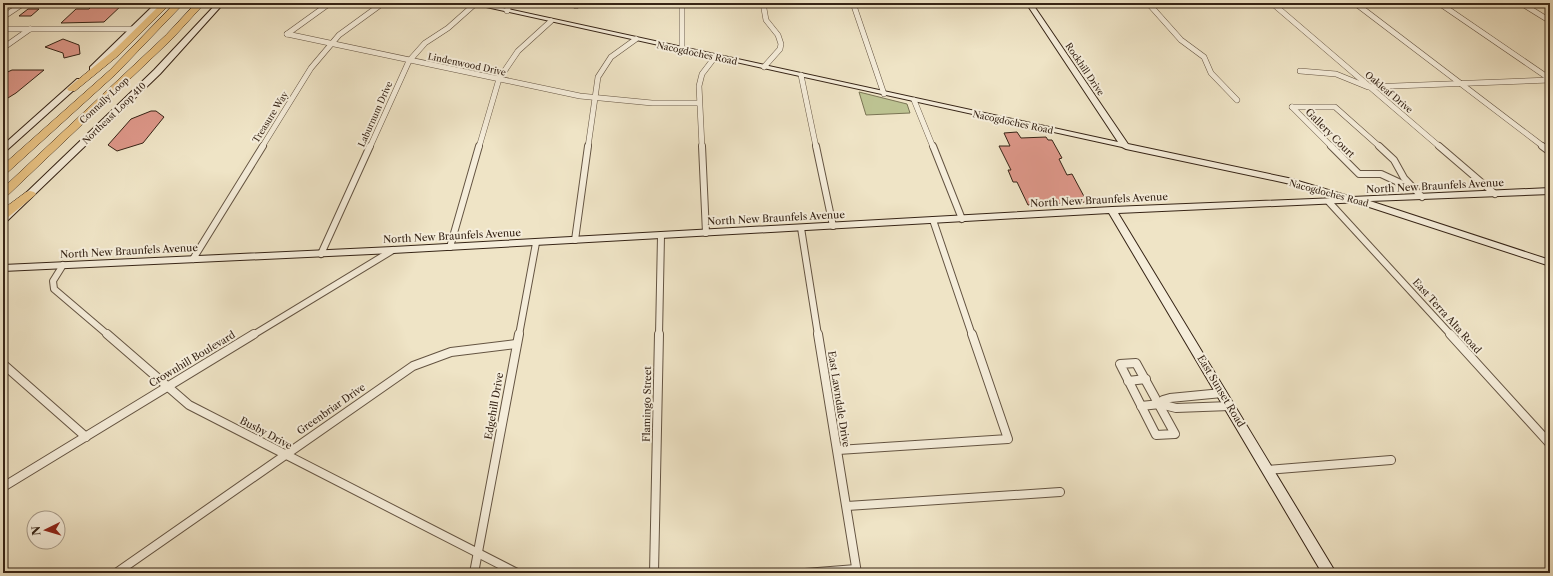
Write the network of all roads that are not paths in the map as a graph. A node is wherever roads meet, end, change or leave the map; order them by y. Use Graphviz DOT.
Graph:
graph roads {
  1 [pos="24,3"];
  2 [pos="160,3"];
  3 [pos="167,3"];
  4 [pos="180,3"];
  5 [pos="201,3"];
  6 [pos="221,3"];
  7 [pos="330,3"];
  8 [pos="383,3"];
  9 [pos="473,3"];
  10 [pos="510,3"];
  11 [pos="682,3"];
  12 [pos="763,3"];
  13 [pos="853,3"];
  14 [pos="1029,3"];
  15 [pos="1148,3"];
  16 [pos="1272,3"];
  17 [pos="1355,3"];
  18 [pos="1439,3"];
  19 [pos="1521,3"];
  20 [pos="507,11"];
  21 [pos="3,17"];
  22 [pos="551,20"];
  23 [pos="1550,21"];
  24 [pos="3,29"];
  25 [pos="30,29"];
  26 [pos="134,29"];
  27 [pos="636,39"];
  28 [pos="331,43"];
  29 [pos="3,48"];
  30 [pos="682,49"];
  31 [pos="715,57"];
  32 [pos="409,61"];
  33 [pos="764,67"];
  34 [pos="1300,71"];
  35 [pos="801,76"];
  36 [pos="499,79"];
  37 [pos="1550,79"];
  38 [pos="1460,84"];
  39 [pos="1368,87"];
  40 [pos="72,89"];
  41 [pos="884,94"];
  42 [pos="594,98"];
  43 [pos="914,100"];
  44 [pos="1237,100"];
  45 [pos="699,103"];
  46 [pos="1126,147"];
  47 [pos="3,148"];
  48 [pos="1550,152"];
  49 [pos="3,171"];
  50 [pos="1413,189"];
  51 [pos="1550,191"];
  52 [pos="3,194"];
  53 [pos="30,194"];
  54 [pos="1495,194"];
  55 [pos="1422,197"];
  56 [pos="1392,199"];
  57 [pos="1359,201"];
  58 [pos="1329,202"];
  59 [pos="1112,210"];
  60 [pos="1400,214"];
  61 [pos="3,215"];
  62 [pos="962,219"];
  63 [pos="3,220"];
  64 [pos="933,220"];
  65 [pos="833,226"];
  66 [pos="801,228"];
  67 [pos="706,233"];
  68 [pos="662,236"];
  69 [pos="575,240"];
  70 [pos="536,243"];
  71 [pos="450,247"];
  72 [pos="393,250"];
  73 [pos="321,254"];
  74 [pos="193,259"];
  75 [pos="1550,263"];
  76 [pos="63,265"];
  77 [pos="3,268"];
  78 [pos="516,344"];
  79 [pos="3,364"];
  80 [pos="1146,379"];
  81 [pos="1128,381"];
  82 [pos="167,387"];
  83 [pos="1222,394"];
  84 [pos="1185,397"];
  85 [pos="1160,404"];
  86 [pos="1141,406"];
  87 [pos="1230,406"];
  88 [pos="1190,408"];
  89 [pos="86,437"];
  90 [pos="1550,444"];
  91 [pos="838,450"];
  92 [pos="284,455"];
  93 [pos="1391,460"];
  94 [pos="1268,470"];
  95 [pos="3,487"];
  96 [pos="1060,492"];
  97 [pos="847,506"];
  98 [pos="478,552"];
  99 [pos="857,571"];
  100 [pos="118,573"];
  101 [pos="474,573"];
  102 [pos="517,573"];
  103 [pos="654,573"];
  104 [pos="805,573"];
  105 [pos="1329,573"];
  1 -- 21 [label="street"];
  2 -- 26 [label="street"];
  3 -- 40 [label="highway"];
  4 -- 49 [label="highway, Connally Loop"];
  5 -- 52 [label="highway, Connally Loop"];
  6 -- 53 [label="street, Northeast Loop 410"];
  7 -- 28 [label="street, Lindenwood Drive"];
  8 -- 28 [label="street, Treasure Way"];
  9 -- 20 [label="street, Nacogdoches Road"];
  9 -- 32 [label="street, Laburnum Drive"];
  10 -- 20 [label="street"];
  11 -- 30 [label="street"];
  12 -- 33 [label="street"];
  13 -- 41 [label="street"];
  14 -- 46 [label="street, Rockhill Drive"];
  15 -- 44 [label="street"];
  16 -- 39 [label="street, Oakleaf Drive"];
  17 -- 38 [label="street"];
  18 -- 37 [label="street"];
  19 -- 23 [label="street"];
  20 -- 22 [label="street, Nacogdoches Road"];
  22 -- 27 [label="street, Nacogdoches Road"];
  22 -- 36 [label="street"];
  24 -- 25 [label="street"];
  25 -- 26 [label="street"];
  25 -- 29 [label="street"];
  26 -- 40 [label="street"];
  27 -- 30 [label="street, Nacogdoches Road"];
  27 -- 42 [label="street"];
  28 -- 32 [label="street, Lindenwood Drive"];
  28 -- 74 [label="street, Treasure Way"];
  30 -- 31 [label="street, Nacogdoches Road"];
  31 -- 33 [label="street, Nacogdoches Road"];
  31 -- 45 [label="street"];
  32 -- 36 [label="street, Lindenwood Drive"];
  32 -- 73 [label="street, Laburnum Drive"];
  33 -- 35 [label="street, Nacogdoches Road"];
  34 -- 39 [label="street"];
  35 -- 41 [label="street, Nacogdoches Road"];
  35 -- 65 [label="street"];
  36 -- 42 [label="street, Lindenwood Drive"];
  36 -- 71 [label="street"];
  37 -- 38 [label="street"];
  38 -- 39 [label="street"];
  38 -- 48 [label="street"];
  39 -- 54 [label="street, Oakleaf Drive"];
  40 -- 47 [label="street"];
  41 -- 43 [label="street, Nacogdoches Road"];
  42 -- 45 [label="street, Lindenwood Drive"];
  42 -- 69 [label="street"];
  43 -- 46 [label="street, Nacogdoches Road"];
  43 -- 62 [label="street"];
  45 -- 67 [label="street"];
  46 -- 57 [label="street, Nacogdoches Road"];
  50 -- 50 [label="street, Gallery Court"];
  50 -- 55 [label="street, Gallery Court"];
  51 -- 54 [label="street, North New Braunfels Avenue"];
  53 -- 61 [label="highway"];
  53 -- 63 [label="street, Northeast Loop 410"];
  54 -- 55 [label="street, North New Braunfels Avenue"];
  55 -- 56 [label="street, North New Braunfels Avenue"];
  56 -- 57 [label="street, North New Braunfels Avenue"];
  56 -- 60 [label="street"];
  57 -- 58 [label="street, North New Braunfels Avenue"];
  57 -- 60 [label="street, Nacogdoches Road"];
  58 -- 59 [label="street, North New Braunfels Avenue"];
  58 -- 90 [label="street, East Terra Alta Road"];
  59 -- 62 [label="street, North New Braunfels Avenue"];
  59 -- 83 [label="street, East Sunset Road"];
  60 -- 75 [label="street, Nacogdoches Road"];
  62 -- 64 [label="street, North New Braunfels Avenue"];
  64 -- 65 [label="street, North New Braunfels Avenue"];
  64 -- 91 [label="street"];
  65 -- 66 [label="street, North New Braunfels Avenue"];
  66 -- 67 [label="street, North New Braunfels Avenue"];
  66 -- 91 [label="street, East Lawndale Drive"];
  67 -- 68 [label="street, North New Braunfels Avenue"];
  68 -- 69 [label="street, North New Braunfels Avenue"];
  68 -- 103 [label="street, Flamingo Street"];
  69 -- 70 [label="street, North New Braunfels Avenue"];
  70 -- 71 [label="street, North New Braunfels Avenue"];
  70 -- 78 [label="street, Edgehill Drive"];
  71 -- 72 [label="street, North New Braunfels Avenue"];
  72 -- 73 [label="street, North New Braunfels Avenue"];
  72 -- 82 [label="street, Crownhill Boulevard"];
  73 -- 74 [label="street, North New Braunfels Avenue"];
  74 -- 76 [label="street, North New Braunfels Avenue"];
  76 -- 77 [label="street, North New Braunfels Avenue"];
  76 -- 82 [label="street, Busby Drive"];
  78 -- 92 [label="street, Greenbriar Drive"];
  78 -- 98 [label="street, Edgehill Drive"];
  79 -- 89 [label="street"];
  80 -- 81 [label="street"];
  80 -- 81 [label="street"];
  80 -- 85 [label="street"];
  81 -- 86 [label="street"];
  82 -- 89 [label="street, Crownhill Boulevard"];
  82 -- 92 [label="street, Busby Drive"];
  83 -- 84 [label="street"];
  83 -- 87 [label="street, East Sunset Road"];
  84 -- 85 [label="street"];
  84 -- 88 [label="street"];
  85 -- 86 [label="street"];
  85 -- 86 [label="street"];
  85 -- 88 [label="street"];
  87 -- 88 [label="street"];
  87 -- 94 [label="street, East Sunset Road"];
  89 -- 95 [label="street, Crownhill Boulevard"];
  91 -- 97 [label="street, East Lawndale Drive"];
  92 -- 98 [label="street, Busby Drive"];
  92 -- 100 [label="street, Greenbriar Drive"];
  93 -- 94 [label="street"];
  94 -- 105 [label="street, East Sunset Road"];
  96 -- 97 [label="street"];
  97 -- 99 [label="street, East Lawndale Drive"];
  98 -- 101 [label="street, Edgehill Drive"];
  98 -- 102 [label="street, Busby Drive"];
  99 -- 104 [label="street"];
}
